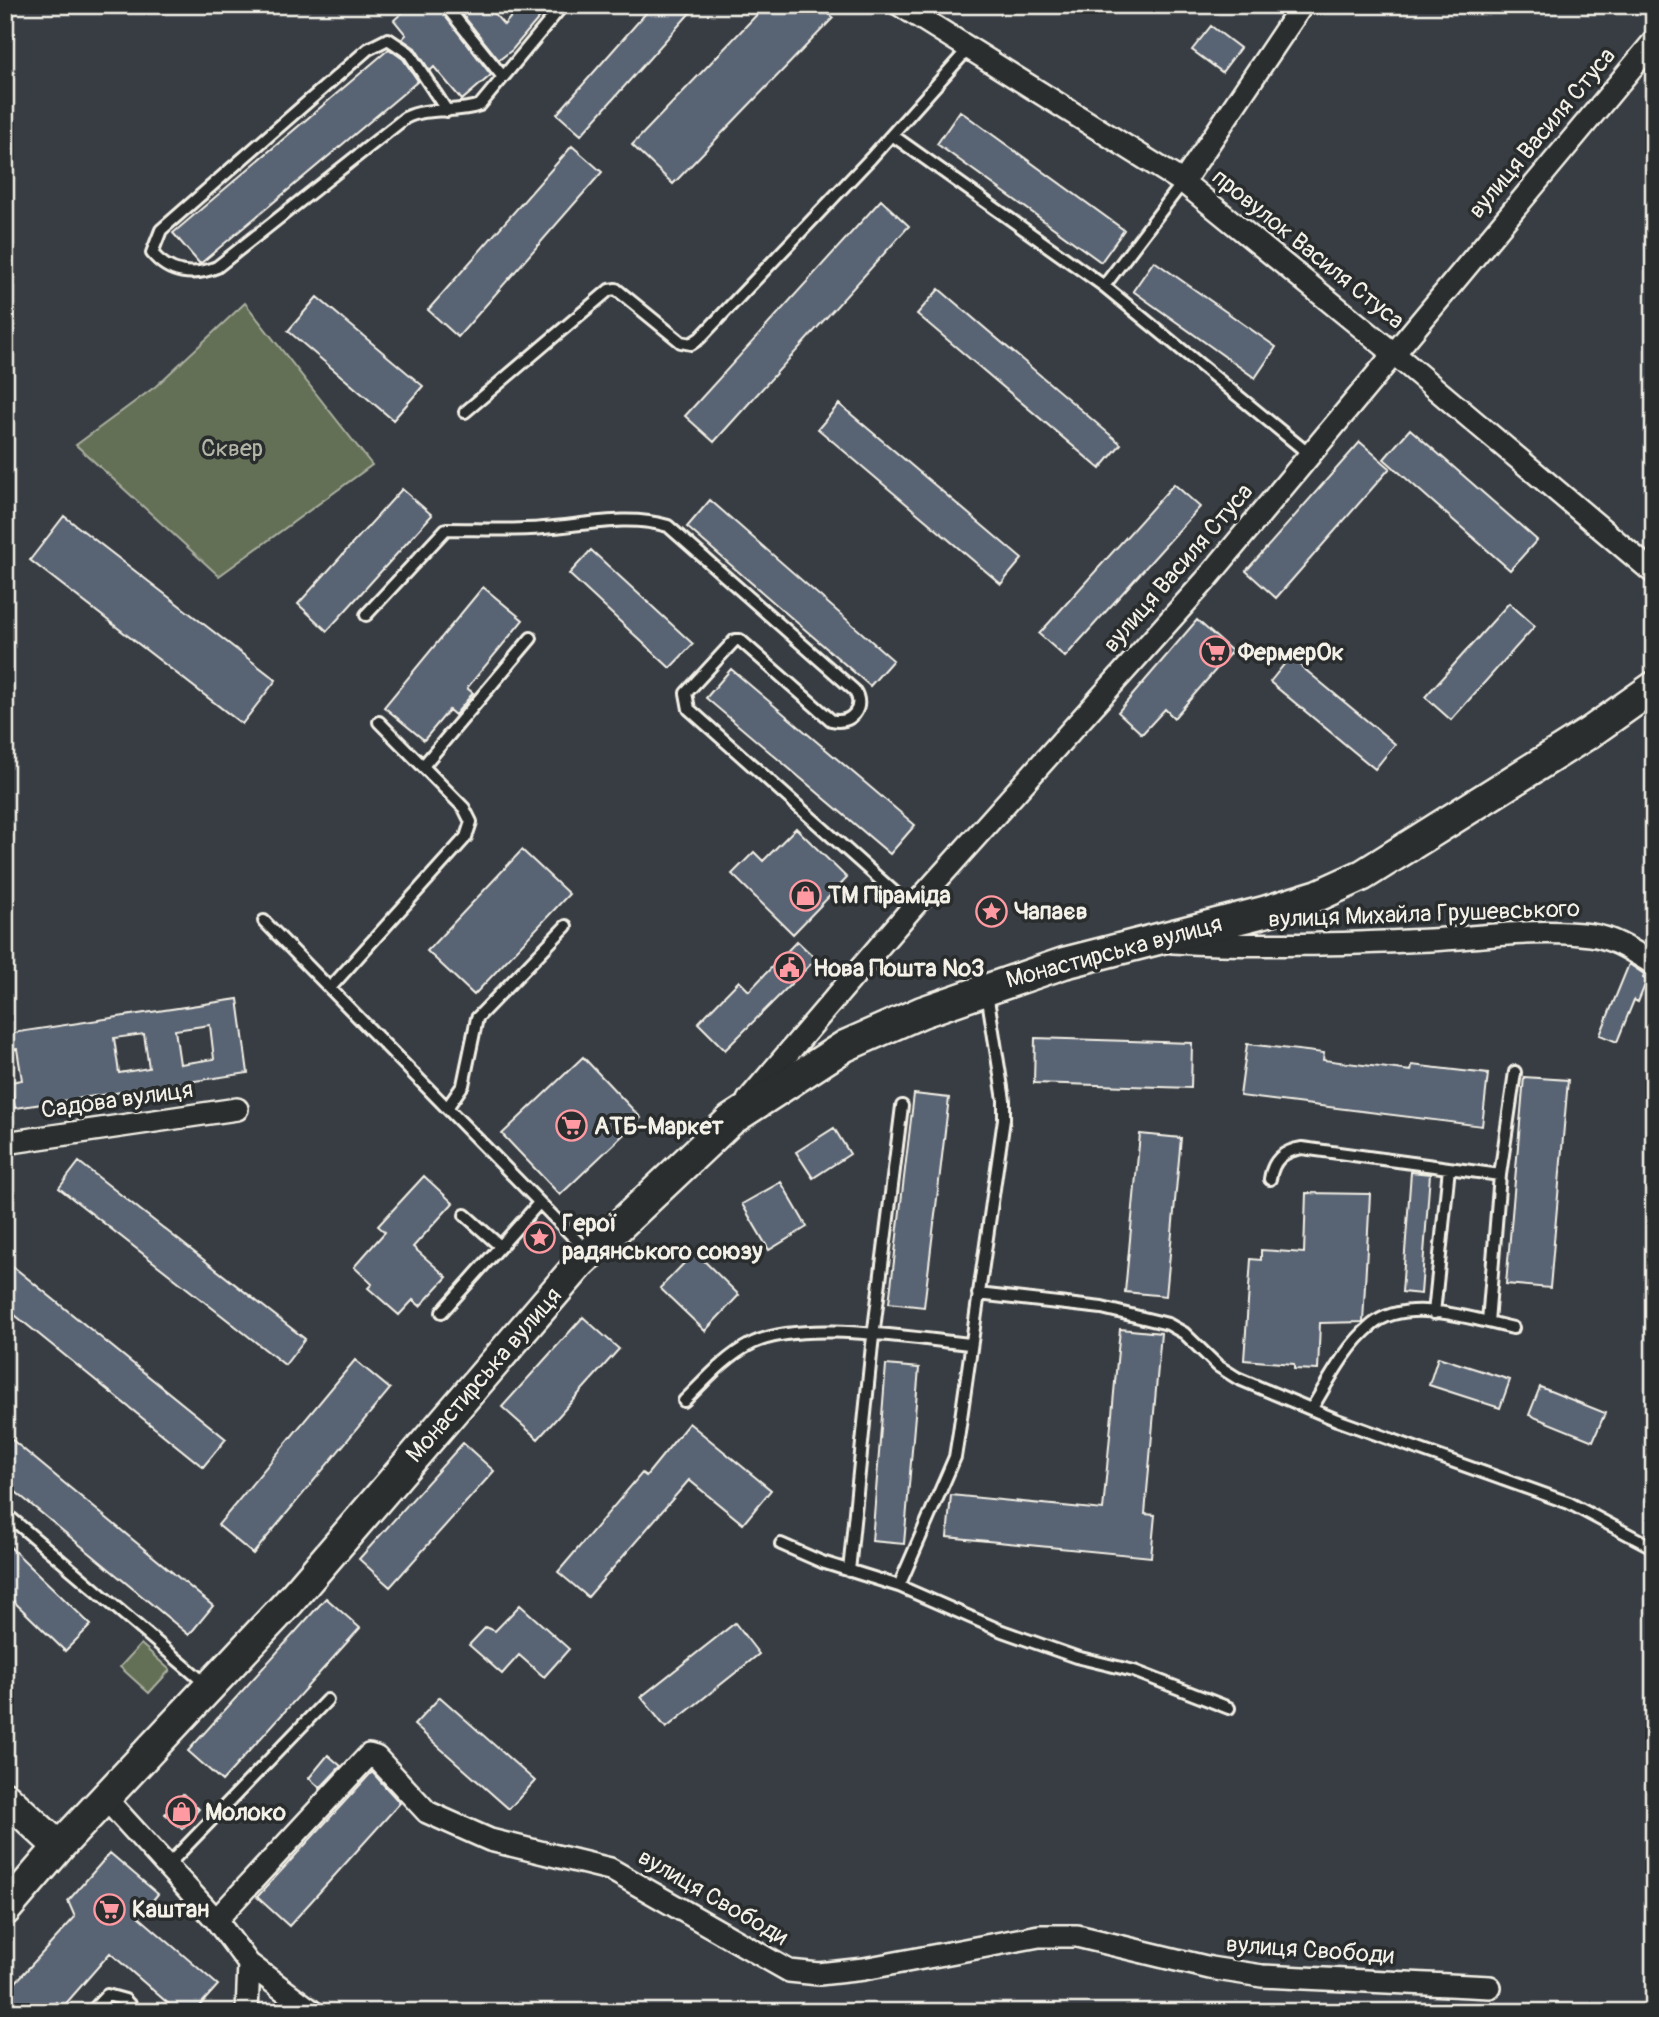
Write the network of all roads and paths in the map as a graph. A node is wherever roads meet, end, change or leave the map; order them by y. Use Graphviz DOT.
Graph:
graph roads {
  1 [pos="445,5"];
  2 [pos="563,5"];
  3 [pos="900,5"];
  4 [pos="1302,5"];
  5 [pos="1654,41"];
  6 [pos="968,48"];
  7 [pos="503,77"];
  8 [pos="447,111"];
  9 [pos="892,135"];
  10 [pos="1183,181"];
  11 [pos="1104,286"];
  12 [pos="1392,352"];
  13 [pos="465,412"];
  14 [pos="1309,454"];
  15 [pos="1654,573"];
  16 [pos="366,615"];
  17 [pos="531,638"];
  18 [pos="1654,687"];
  19 [pos="379,722"];
  20 [pos="422,766"];
  21 [pos="912,908"];
  22 [pos="264,921"];
  23 [pos="565,926"];
  24 [pos="1147,940"];
  25 [pos="1654,964"];
  26 [pos="331,987"];
  27 [pos="986,988"];
  28 [pos="1515,1072"];
  29 [pos="902,1106"];
  30 [pos="447,1108"];
  31 [pos="237,1109"];
  32 [pos="731,1120"];
  33 [pos="5,1143"];
  34 [pos="1449,1168"];
  35 [pos="1500,1175"];
  36 [pos="1270,1179"];
  37 [pos="539,1203"];
  38 [pos="465,1215"];
  39 [pos="500,1246"];
  40 [pos="590,1254"];
  41 [pos="978,1294"];
  42 [pos="442,1312"];
  43 [pos="1434,1313"];
  44 [pos="1488,1322"];
  45 [pos="1513,1328"];
  46 [pos="873,1336"];
  47 [pos="971,1344"];
  48 [pos="684,1401"];
  49 [pos="1312,1408"];
  50 [pos="5,1513"];
  51 [pos="781,1544"];
  52 [pos="1654,1548"];
  53 [pos="849,1571"];
  54 [pos="899,1586"];
  55 [pos="209,1687"];
  56 [pos="327,1700"];
  57 [pos="1229,1708"];
  58 [pos="5,1797"];
  59 [pos="106,1799"];
  60 [pos="60,1847"];
  61 [pos="167,1866"];
  62 [pos="5,1910"];
  63 [pos="216,1920"];
  64 [pos="249,1964"];
  65 [pos="1490,1987"];
  66 [pos="91,2012"];
  67 [pos="136,2012"];
  68 [pos="247,2012"];
  69 [pos="313,2012"];
  1 -- 7 [label="lane"];
  2 -- 7 [label="lane"];
  3 -- 6 [label="street, провулок Василя Стуса"];
  4 -- 10 [label="street"];
  5 -- 12 [label="street, вулиця Василя Стуса"];
  6 -- 9 [label="lane"];
  6 -- 10 [label="street, провулок Василя Стуса"];
  7 -- 8 [label="lane"];
  8 -- 8 [label="lane"];
  9 -- 11 [label="lane"];
  9 -- 13 [label="lane"];
  10 -- 11 [label="lane"];
  10 -- 12 [label="street, провулок Василя Стуса"];
  11 -- 14 [label="lane"];
  12 -- 14 [label="street, вулиця Василя Стуса"];
  12 -- 15 [label="street, провулок Василя Стуса"];
  14 -- 21 [label="street, вулиця Василя Стуса"];
  16 -- 21 [label="lane"];
  17 -- 20 [label="lane"];
  18 -- 24 [label="main road, Монастирська вулиця"];
  19 -- 20 [label="lane"];
  20 -- 26 [label="lane"];
  21 -- 32 [label="street, вулиця Василя Стуса"];
  22 -- 26 [label="lane"];
  23 -- 30 [label="lane"];
  24 -- 25 [label="street, вулиця Михайла Грушевського"];
  24 -- 27 [label="main road, Монастирська вулиця"];
  26 -- 30 [label="lane"];
  27 -- 32 [label="main road, Монастирська вулиця"];
  27 -- 41 [label="lane"];
  28 -- 35 [label="lane"];
  29 -- 46 [label="lane"];
  30 -- 37 [label="lane"];
  31 -- 33 [label="street, Садова вулиця"];
  32 -- 40 [label="main road, Монастирська вулиця"];
  34 -- 35 [label="lane"];
  34 -- 36 [label="lane"];
  34 -- 43 [label="lane"];
  35 -- 44 [label="lane"];
  37 -- 39 [label="lane"];
  37 -- 40 [label="lane"];
  38 -- 39 [label="lane"];
  39 -- 42 [label="lane"];
  40 -- 55 [label="main road, Монастирська вулиця"];
  41 -- 47 [label="lane"];
  41 -- 49 [label="lane"];
  43 -- 44 [label="lane"];
  43 -- 49 [label="lane"];
  44 -- 45 [label="lane"];
  46 -- 47 [label="lane"];
  46 -- 48 [label="lane"];
  46 -- 53 [label="lane"];
  47 -- 54 [label="lane"];
  49 -- 52 [label="lane"];
  50 -- 55 [label="lane"];
  51 -- 53 [label="lane"];
  53 -- 54 [label="lane"];
  54 -- 57 [label="lane"];
  55 -- 59 [label="main road, Монастирська вулиця"];
  56 -- 61 [label="lane"];
  58 -- 60 [label="main road"];
  59 -- 60 [label="main road, Монастирська вулиця"];
  59 -- 61 [label="street"];
  60 -- 62 [label="main road, Монастирська вулиця"];
  61 -- 63 [label="street"];
  63 -- 64 [label="street"];
  63 -- 65 [label="street, вулиця Свободи"];
  64 -- 68 [label="street"];
  64 -- 69 [label="street"];
  66 -- 67 [label="lane"];
}
